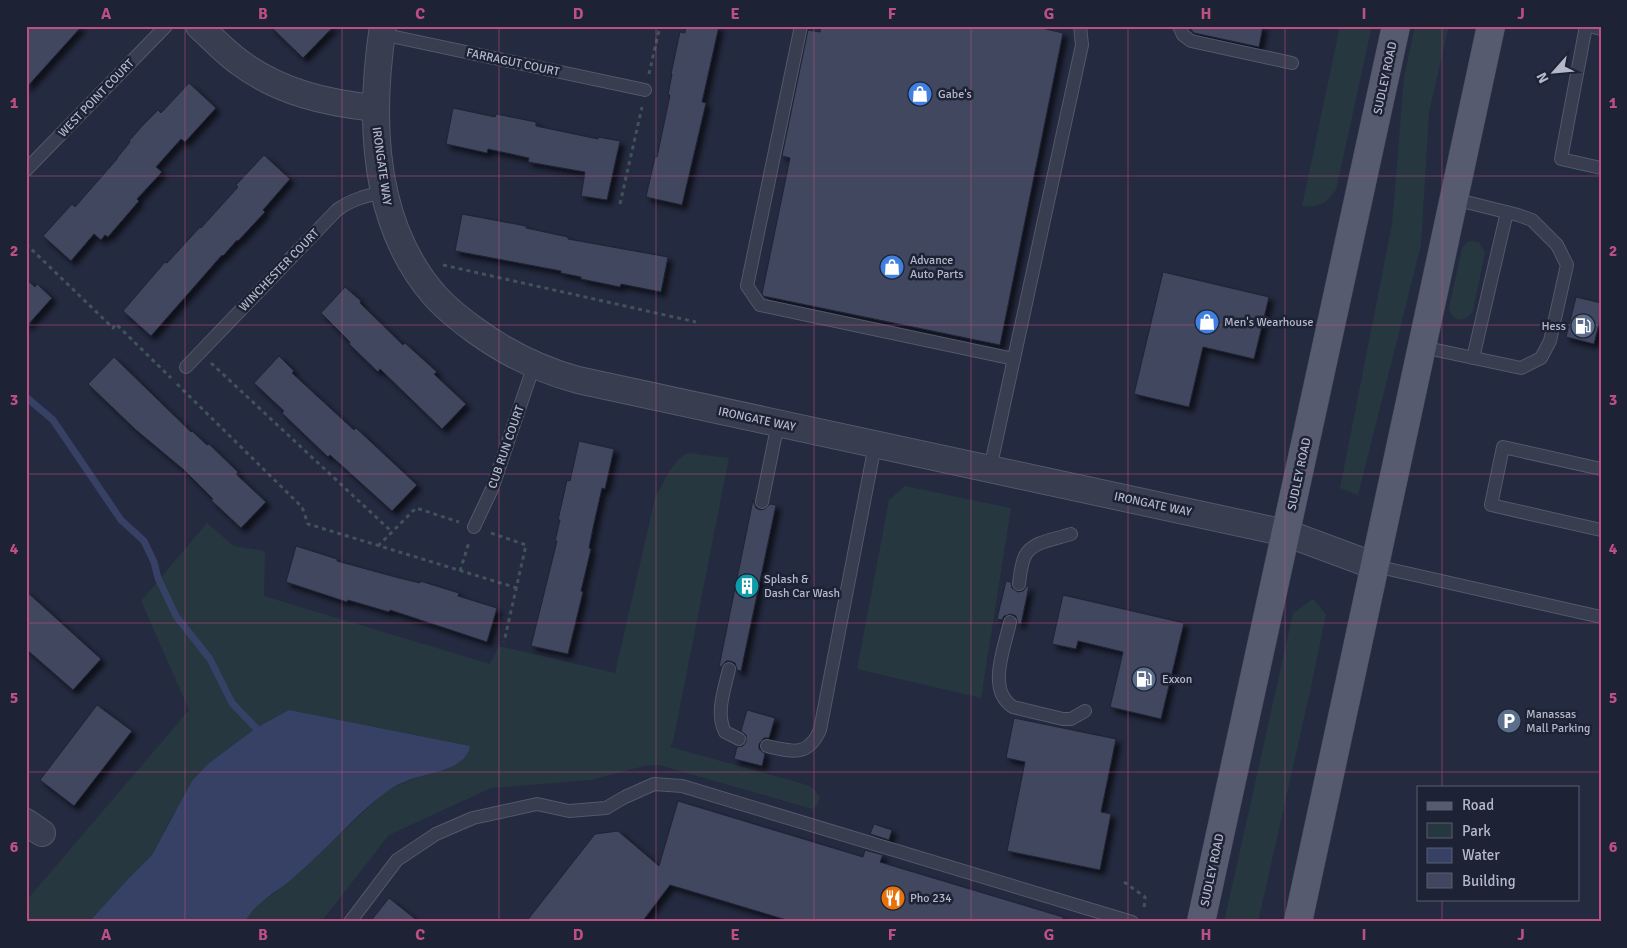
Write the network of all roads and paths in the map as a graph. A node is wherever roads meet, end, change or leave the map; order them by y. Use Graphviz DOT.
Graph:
graph roads {
  1 [pos="166,26"];
  2 [pos="199,26"];
  3 [pos="660,26"];
  4 [pos="801,26"];
  5 [pos="1080,26"];
  6 [pos="1179,26"];
  7 [pos="1396,26"];
  8 [pos="1491,26"];
  9 [pos="1588,26"];
  10 [pos="1601,29"];
  11 [pos="382,30"];
  12 [pos="1292,63"];
  13 [pos="646,90"];
  14 [pos="375,108"];
  15 [pos="1601,168"];
  16 [pos="26,170"];
  17 [pos="384,192"];
  18 [pos="1454,199"];
  19 [pos="620,204"];
  20 [pos="1507,212"];
  21 [pos="26,244"];
  22 [pos="440,264"];
  23 [pos="696,322"];
  24 [pos="1422,346"];
  25 [pos="200,352"];
  26 [pos="1473,358"];
  27 [pos="1014,359"];
  28 [pos="534,365"];
  29 [pos="186,367"];
  30 [pos="778,424"];
  31 [pos="875,445"];
  32 [pos="1601,468"];
  33 [pos="990,469"];
  34 [pos="762,502"];
  35 [pos="416,508"];
  36 [pos="474,527"];
  37 [pos="1601,530"];
  38 [pos="392,532"];
  39 [pos="1286,533"];
  40 [pos="1071,534"];
  41 [pos="526,545"];
  42 [pos="378,546"];
  43 [pos="1375,566"];
  44 [pos="460,570"];
  45 [pos="1019,584"];
  46 [pos="517,588"];
  47 [pos="1601,617"];
  48 [pos="1010,622"];
  49 [pos="504,642"];
  50 [pos="729,669"];
  51 [pos="1085,711"];
  52 [pos="739,739"];
  53 [pos="767,746"];
  54 [pos="1124,882"];
  55 [pos="1136,919"];
  56 [pos="350,922"];
  57 [pos="1201,922"];
  58 [pos="1298,922"];
  1 -- 16 [label="lane, WEST POINT COURT"];
  2 -- 14 [label="street"];
  3 -- 13 [label="path"];
  4 -- 27 [label="lane"];
  5 -- 27 [label="lane"];
  6 -- 12 [label="lane"];
  7 -- 39 [label="main road, SUDLEY ROAD"];
  8 -- 18 [label="main road"];
  9 -- 10 [label="lane"];
  9 -- 15 [label="lane"];
  11 -- 13 [label="lane, FARRAGUT COURT"];
  11 -- 14 [label="street, IRONGATE WAY"];
  13 -- 19 [label="path"];
  14 -- 17 [label="street, IRONGATE WAY"];
  17 -- 25 [label="lane, WINCHESTER COURT"];
  17 -- 28 [label="street, IRONGATE WAY"];
  18 -- 20 [label="lane"];
  18 -- 24 [label="main road"];
  20 -- 26 [label="lane"];
  20 -- 26 [label="lane"];
  21 -- 42 [label="path"];
  22 -- 23 [label="path"];
  24 -- 26 [label="lane"];
  24 -- 43 [label="main road"];
  25 -- 29 [label="lane, WINCHESTER COURT"];
  25 -- 38 [label="path"];
  27 -- 33 [label="lane"];
  28 -- 30 [label="street, IRONGATE WAY"];
  28 -- 36 [label="lane, CUB RUN COURT"];
  30 -- 31 [label="street, IRONGATE WAY"];
  30 -- 34 [label="lane"];
  31 -- 33 [label="street, IRONGATE WAY"];
  31 -- 53 [label="lane"];
  32 -- 37 [label="lane"];
  33 -- 39 [label="street, IRONGATE WAY"];
  35 -- 38 [label="path"];
  36 -- 44 [label="path"];
  38 -- 42 [label="path"];
  39 -- 43 [label="street, IRONGATE WAY"];
  39 -- 57 [label="main road, SUDLEY ROAD"];
  40 -- 45 [label="lane"];
  41 -- 46 [label="path"];
  42 -- 44 [label="path"];
  43 -- 47 [label="lane"];
  43 -- 58 [label="main road"];
  44 -- 46 [label="path"];
  46 -- 49 [label="path"];
  48 -- 51 [label="lane"];
  50 -- 52 [label="lane"];
  54 -- 55 [label="path"];
  55 -- 56 [label="lane"];
}
